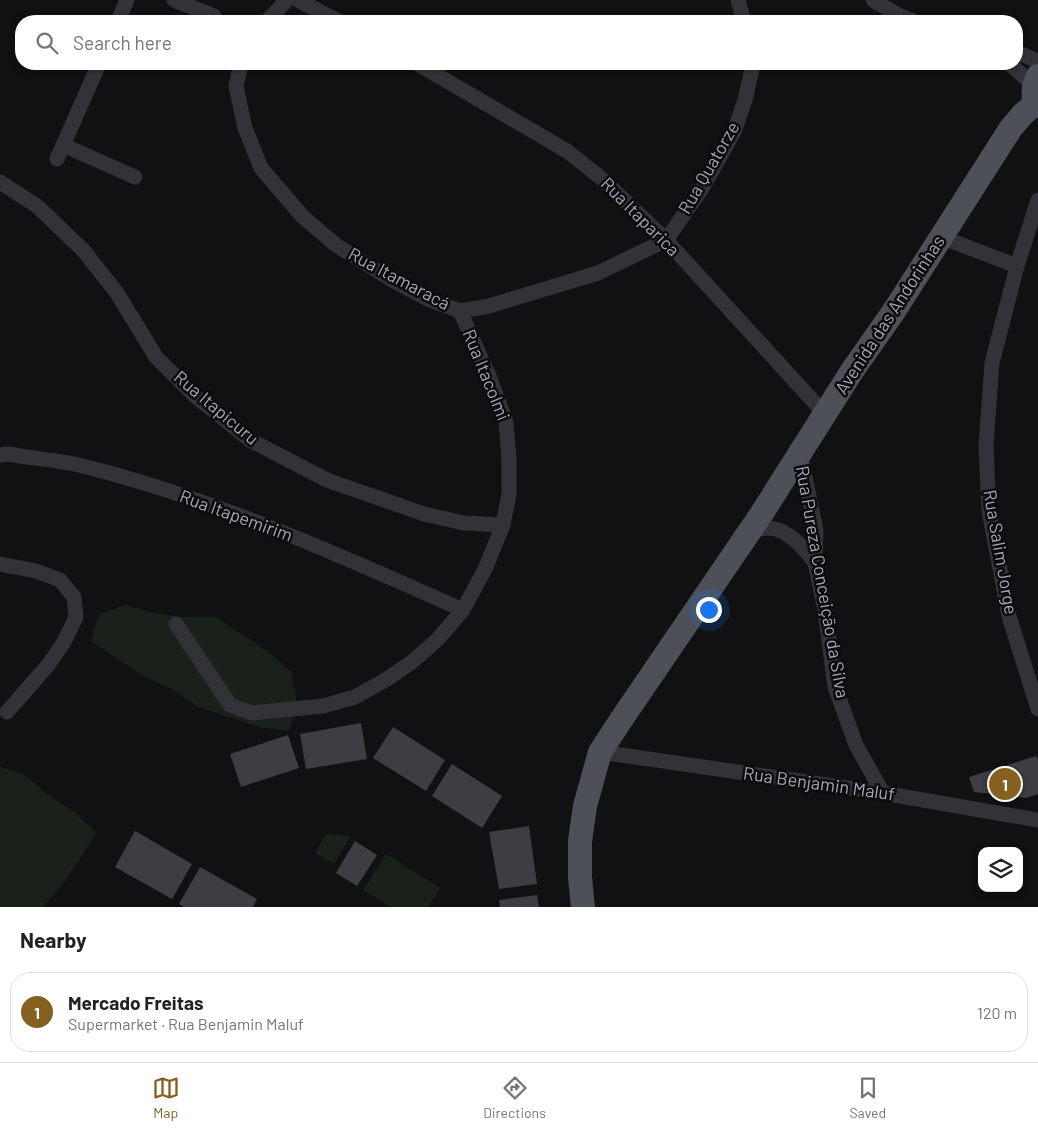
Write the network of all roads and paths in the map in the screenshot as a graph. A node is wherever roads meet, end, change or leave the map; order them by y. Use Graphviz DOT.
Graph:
graph roads {
  1 [pos="127,0"];
  2 [pos="174,0"];
  3 [pos="287,0"];
  4 [pos="298,0"];
  5 [pos="738,0"];
  6 [pos="873,0"];
  7 [pos="121,15"];
  8 [pos="212,15"];
  9 [pos="273,15"];
  10 [pos="327,15"];
  11 [pos="742,15"];
  12 [pos="898,15"];
  13 [pos="1023,55"];
  14 [pos="1038,61"];
  15 [pos="96,70"];
  16 [pos="240,70"];
  17 [pos="429,70"];
  18 [pos="752,70"];
  19 [pos="1016,70"];
  20 [pos="1036,92"];
  21 [pos="135,177"];
  22 [pos="0,182"];
  23 [pos="1038,200"];
  24 [pos="941,237"];
  25 [pos="666,240"];
  26 [pos="1017,266"];
  27 [pos="460,311"];
  28 [pos="825,414"];
  29 [pos="800,452"];
  30 [pos="0,455"];
  31 [pos="503,525"];
  32 [pos="750,531"];
  33 [pos="815,563"];
  34 [pos="0,564"];
  35 [pos="463,610"];
  36 [pos="176,624"];
  37 [pos="1038,708"];
  38 [pos="7,712"];
  39 [pos="600,752"];
  40 [pos="883,793"];
  41 [pos="1038,820"];
  42 [pos="584,907"];
  1 -- 7 [label="street"];
  2 -- 8 [label="street"];
  3 -- 9 [label="street"];
  4 -- 10 [label="street"];
  5 -- 11 [label="street"];
  6 -- 12 [label="street"];
  13 -- 14 [label="street"];
  15 -- 21 [label="street"];
  16 -- 27 [label="street, Rua Itamaracá"];
  17 -- 25 [label="street, Rua Itaparica"];
  18 -- 25 [label="street, Rua Quatorze"];
  19 -- 20 [label="street"];
  20 -- 24 [label="main road, Avenida das Andorinhas"];
  22 -- 31 [label="street, Rua Itapicuru"];
  23 -- 26 [label="street, Rua Salim Jorge"];
  24 -- 26 [label="street"];
  24 -- 28 [label="main road, Avenida das Andorinhas"];
  25 -- 27 [label="street, Rua Itamaracá"];
  25 -- 28 [label="street, Rua Itaparica"];
  26 -- 37 [label="street, Rua Salim Jorge"];
  27 -- 31 [label="street, Rua Itacolmi"];
  28 -- 29 [label="main road, Avenida das Andorinhas"];
  29 -- 32 [label="main road, Avenida das Andorinhas"];
  29 -- 33 [label="street, Rua Pureza Conceição da Silva"];
  30 -- 35 [label="street, Rua Itapemirim"];
  31 -- 35 [label="street, Rua Itacolmi"];
  32 -- 33 [label="street"];
  32 -- 39 [label="main road, Avenida das Andorinhas"];
  33 -- 40 [label="street, Rua Pureza Conceição da Silva"];
  34 -- 38 [label="street"];
  35 -- 36 [label="street, Rua Itacolmi"];
  39 -- 40 [label="street, Rua Benjamin Maluf"];
  39 -- 42 [label="main road, Avenida das Andorinhas"];
  40 -- 41 [label="street, Rua Benjamin Maluf"];
}
